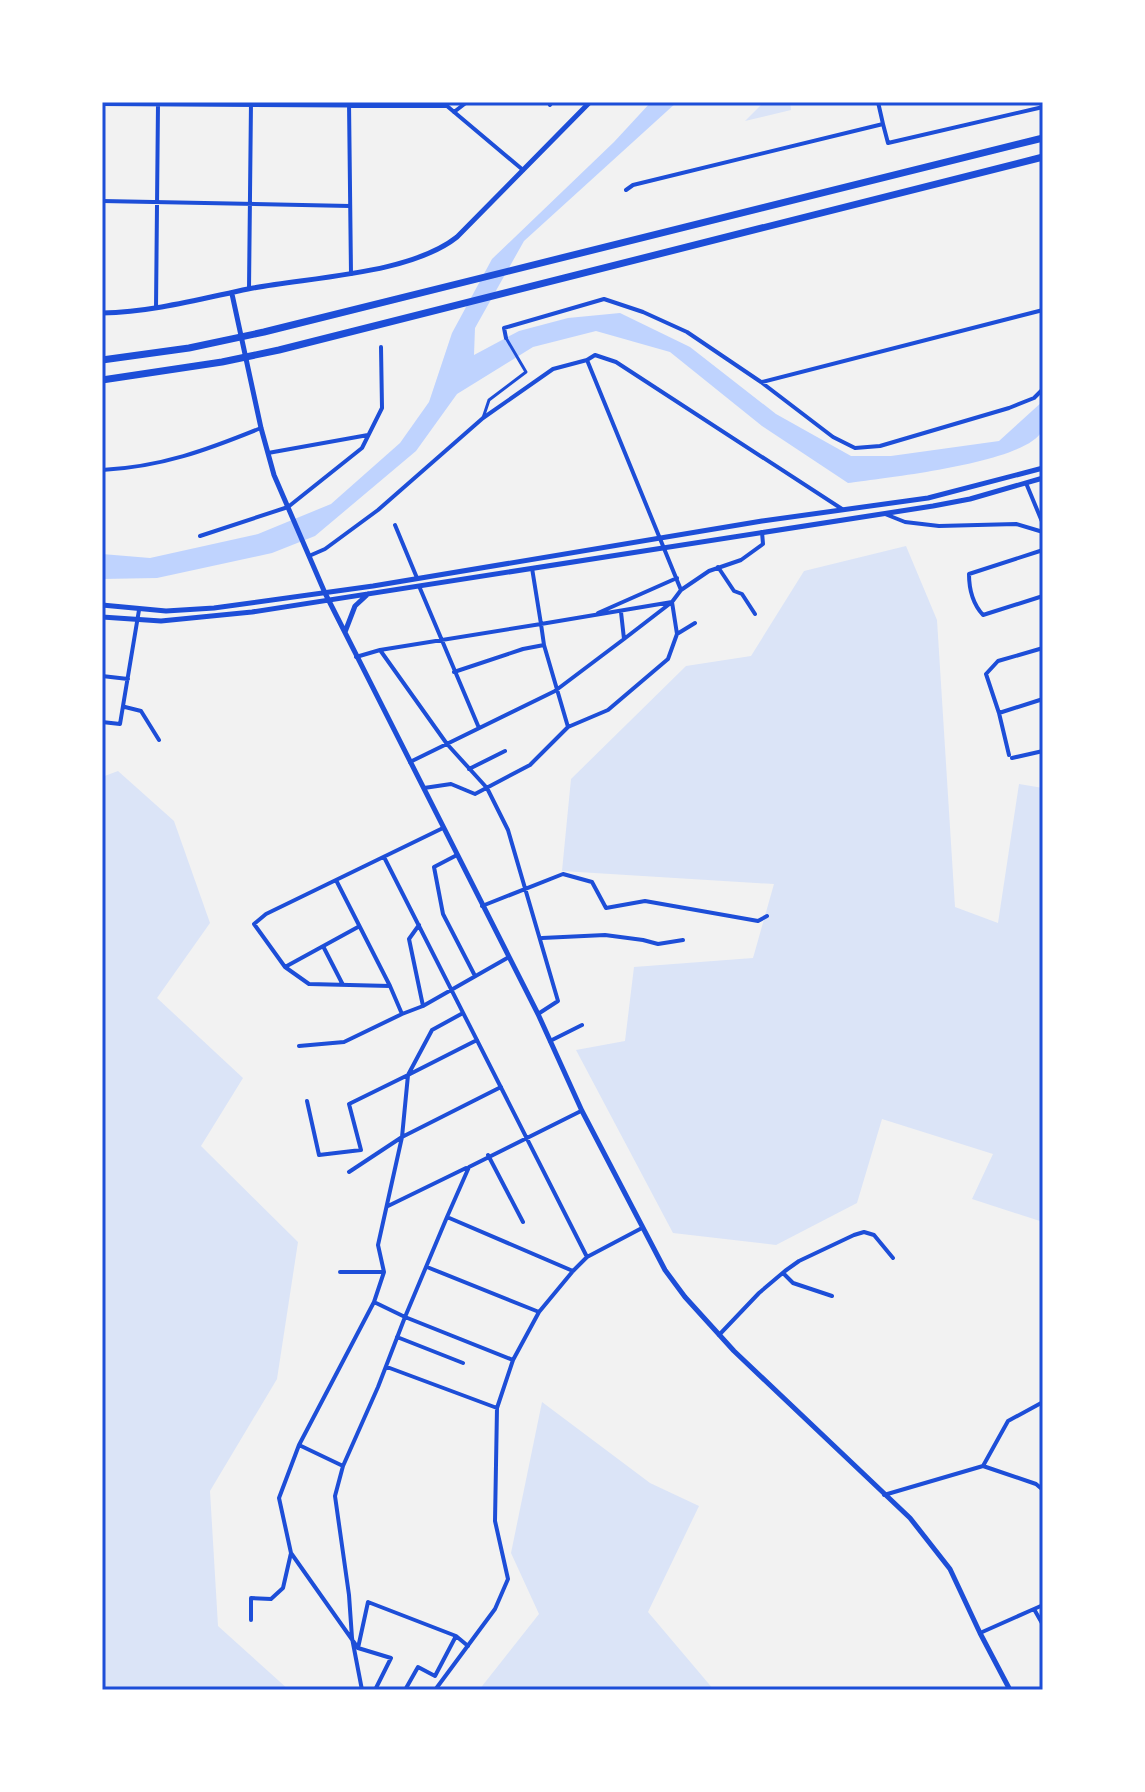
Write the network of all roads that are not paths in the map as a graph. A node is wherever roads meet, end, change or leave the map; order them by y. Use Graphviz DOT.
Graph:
graph roads {
  1 [pos="467,102"];
  2 [pos="590,102"];
  3 [pos="878,102"];
  4 [pos="158,103"];
  5 [pos="102,104"];
  6 [pos="251,104"];
  7 [pos="349,104"];
  8 [pos="447,104"];
  9 [pos="1043,107"];
  10 [pos="454,112"];
  11 [pos="883,124"];
  12 [pos="1043,138"];
  13 [pos="1040,158"];
  14 [pos="523,170"];
  15 [pos="626,190"];
  16 [pos="102,201"];
  17 [pos="156,202"];
  18 [pos="250,204"];
  19 [pos="350,206"];
  20 [pos="351,274"];
  21 [pos="249,289"];
  22 [pos="232,294"];
  23 [pos="156,309"];
  24 [pos="1043,310"];
  25 [pos="102,313"];
  26 [pos="506,338"];
  27 [pos="381,347"];
  28 [pos="102,360"];
  29 [pos="587,360"];
  30 [pos="102,380"];
  31 [pos="761,382"];
  32 [pos="1043,389"];
  33 [pos="483,418"];
  34 [pos="261,428"];
  35 [pos="369,435"];
  36 [pos="268,453"];
  37 [pos="1043,468"];
  38 [pos="102,470"];
  39 [pos="1043,478"];
  40 [pos="1026,483"];
  41 [pos="288,507"];
  42 [pos="842,509"];
  43 [pos="885,514"];
  44 [pos="1043,524"];
  45 [pos="395,525"];
  46 [pos="762,531"];
  47 [pos="1043,532"];
  48 [pos="200,536"];
  49 [pos="661,537"];
  50 [pos="664,546"];
  51 [pos="1043,550"];
  52 [pos="309,556"];
  53 [pos="718,567"];
  54 [pos="532,568"];
  55 [pos="417,578"];
  56 [pos="677,578"];
  57 [pos="419,586"];
  58 [pos="681,590"];
  59 [pos="325,593"];
  60 [pos="369,594"];
  61 [pos="1043,596"];
  62 [pos="328,600"];
  63 [pos="672,602"];
  64 [pos="102,605"];
  65 [pos="139,610"];
  66 [pos="621,612"];
  67 [pos="755,614"];
  68 [pos="595,615"];
  69 [pos="102,617"];
  70 [pos="138,621"];
  71 [pos="695,623"];
  72 [pos="541,624"];
  73 [pos="344,633"];
  74 [pos="677,634"];
  75 [pos="624,639"];
  76 [pos="441,640"];
  77 [pos="544,645"];
  78 [pos="1043,648"];
  79 [pos="380,650"];
  80 [pos="356,657"];
  81 [pos="454,672"];
  82 [pos="102,676"];
  83 [pos="128,679"];
  84 [pos="555,691"];
  85 [pos="1043,699"];
  86 [pos="125,707"];
  87 [pos="999,713"];
  88 [pos="102,722"];
  89 [pos="568,727"];
  90 [pos="479,728"];
  91 [pos="159,740"];
  92 [pos="447,744"];
  93 [pos="505,751"];
  94 [pos="1043,751"];
  95 [pos="410,762"];
  96 [pos="469,769"];
  97 [pos="424,788"];
  98 [pos="487,788"];
  99 [pos="443,828"];
  100 [pos="457,855"];
  101 [pos="384,857"];
  102 [pos="337,882"];
  103 [pos="524,889"];
  104 [pos="482,906"];
  105 [pos="767,916"];
  106 [pos="419,925"];
  107 [pos="358,927"];
  108 [pos="542,938"];
  109 [pos="683,940"];
  110 [pos="323,947"];
  111 [pos="509,957"];
  112 [pos="285,967"];
  113 [pos="474,974"];
  114 [pos="343,985"];
  115 [pos="390,986"];
  116 [pos="451,988"];
  117 [pos="423,1006"];
  118 [pos="463,1013"];
  119 [pos="402,1014"];
  120 [pos="538,1014"];
  121 [pos="582,1025"];
  122 [pos="477,1040"];
  123 [pos="550,1041"];
  124 [pos="299,1046"];
  125 [pos="408,1075"];
  126 [pos="501,1087"];
  127 [pos="307,1101"];
  128 [pos="582,1111"];
  129 [pos="402,1137"];
  130 [pos="527,1138"];
  131 [pos="361,1150"];
  132 [pos="488,1155"];
  133 [pos="363,1162"];
  134 [pos="469,1167"];
  135 [pos="349,1172"];
  136 [pos="388,1206"];
  137 [pos="447,1217"];
  138 [pos="523,1222"];
  139 [pos="642,1228"];
  140 [pos="587,1257"];
  141 [pos="893,1258"];
  142 [pos="427,1267"];
  143 [pos="573,1271"];
  144 [pos="340,1272"];
  145 [pos="384,1272"];
  146 [pos="783,1273"];
  147 [pos="832,1296"];
  148 [pos="374,1302"];
  149 [pos="539,1312"];
  150 [pos="405,1317"];
  151 [pos="719,1335"];
  152 [pos="397,1337"];
  153 [pos="513,1360"];
  154 [pos="463,1363"];
  155 [pos="386,1367"];
  156 [pos="1043,1402"];
  157 [pos="497,1408"];
  158 [pos="299,1445"];
  159 [pos="343,1466"];
  160 [pos="983,1466"];
  161 [pos="1043,1490"];
  162 [pos="884,1495"];
  163 [pos="291,1553"];
  164 [pos="1043,1605"];
  165 [pos="1034,1609"];
  166 [pos="251,1620"];
  167 [pos="1043,1625"];
  168 [pos="980,1633"];
  169 [pos="456,1636"];
  170 [pos="352,1638"];
  171 [pos="468,1646"];
  172 [pos="358,1648"];
  173 [pos="362,1690"];
  174 [pos="375,1690"];
  175 [pos="405,1690"];
  176 [pos="435,1690"];
  177 [pos="1010,1690"];
  1 -- 10 [label="street"];
  2 -- 14 [label="street"];
  3 -- 11 [label="street"];
  4 -- 5 [label="street"];
  4 -- 6 [label="street"];
  4 -- 17 [label="street"];
  6 -- 7 [label="street"];
  6 -- 18 [label="street"];
  7 -- 8 [label="street"];
  7 -- 19 [label="street"];
  8 -- 10 [label="street"];
  9 -- 11 [label="street"];
  10 -- 14 [label="street"];
  11 -- 15 [label="street"];
  12 -- 28 [label="highway"];
  13 -- 30 [label="highway"];
  14 -- 20 [label="street"];
  16 -- 17 [label="street"];
  17 -- 18 [label="street"];
  17 -- 23 [label="street"];
  18 -- 19 [label="street"];
  18 -- 21 [label="street"];
  19 -- 20 [label="street"];
  20 -- 21 [label="street"];
  21 -- 22 [label="street"];
  22 -- 23 [label="street"];
  22 -- 34 [label="street"];
  23 -- 25 [label="street"];
  24 -- 31 [label="street"];
  26 -- 31 [label="street"];
  26 -- 33 [label="street"];
  27 -- 35 [label="street"];
  29 -- 33 [label="street"];
  29 -- 42 [label="street"];
  29 -- 49 [label="street"];
  31 -- 32 [label="street"];
  33 -- 52 [label="street"];
  34 -- 36 [label="street"];
  34 -- 38 [label="street"];
  35 -- 36 [label="street"];
  35 -- 41 [label="street"];
  36 -- 41 [label="street"];
  37 -- 42 [label="street"];
  39 -- 40 [label="street"];
  40 -- 43 [label="street"];
  40 -- 44 [label="street"];
  41 -- 48 [label="street"];
  41 -- 52 [label="street"];
  42 -- 49 [label="street"];
  43 -- 46 [label="street"];
  43 -- 47 [label="street"];
  45 -- 55 [label="street"];
  46 -- 50 [label="street"];
  46 -- 53 [label="street"];
  49 -- 50 [label="street"];
  49 -- 55 [label="street"];
  50 -- 54 [label="street"];
  50 -- 56 [label="street"];
  51 -- 61 [label="street"];
  52 -- 59 [label="street"];
  53 -- 58 [label="street"];
  53 -- 67 [label="street"];
  54 -- 57 [label="street"];
  54 -- 72 [label="street"];
  55 -- 59 [label="street"];
  56 -- 58 [label="street"];
  56 -- 68 [label="street"];
  57 -- 60 [label="street"];
  57 -- 76 [label="street"];
  58 -- 63 [label="street"];
  59 -- 62 [label="street"];
  59 -- 65 [label="street"];
  60 -- 62 [label="street"];
  60 -- 73 [label="street"];
  62 -- 70 [label="street"];
  62 -- 73 [label="street"];
  63 -- 66 [label="street"];
  63 -- 74 [label="street"];
  63 -- 75 [label="street"];
  64 -- 65 [label="street"];
  65 -- 70 [label="street"];
  66 -- 68 [label="street"];
  66 -- 75 [label="street"];
  68 -- 72 [label="street"];
  69 -- 70 [label="street"];
  70 -- 83 [label="street"];
  71 -- 74 [label="street"];
  72 -- 76 [label="street"];
  72 -- 77 [label="street"];
  73 -- 80 [label="street"];
  74 -- 89 [label="street"];
  75 -- 84 [label="street"];
  76 -- 79 [label="street"];
  76 -- 81 [label="street"];
  77 -- 81 [label="street"];
  77 -- 84 [label="street"];
  78 -- 87 [label="street"];
  79 -- 80 [label="street"];
  79 -- 92 [label="street"];
  80 -- 95 [label="street"];
  81 -- 90 [label="street"];
  82 -- 83 [label="street"];
  83 -- 86 [label="street"];
  84 -- 89 [label="street"];
  84 -- 90 [label="street"];
  85 -- 87 [label="street"];
  86 -- 88 [label="street"];
  86 -- 91 [label="street"];
  87 -- 94 [label="street"];
  89 -- 98 [label="street"];
  90 -- 92 [label="street"];
  92 -- 95 [label="street"];
  92 -- 96 [label="street"];
  93 -- 96 [label="street"];
  95 -- 97 [label="street"];
  96 -- 98 [label="street"];
  97 -- 98 [label="street"];
  97 -- 99 [label="street"];
  98 -- 103 [label="street"];
  99 -- 100 [label="street"];
  99 -- 101 [label="street"];
  100 -- 104 [label="street"];
  100 -- 113 [label="street"];
  101 -- 102 [label="street"];
  101 -- 106 [label="street"];
  102 -- 107 [label="street"];
  102 -- 112 [label="street"];
  103 -- 104 [label="street"];
  103 -- 105 [label="street"];
  103 -- 108 [label="street"];
  104 -- 111 [label="street"];
  106 -- 116 [label="street"];
  106 -- 117 [label="street"];
  107 -- 110 [label="street"];
  107 -- 115 [label="street"];
  108 -- 109 [label="street"];
  108 -- 120 [label="street"];
  110 -- 112 [label="street"];
  110 -- 114 [label="street"];
  111 -- 113 [label="street"];
  111 -- 120 [label="street"];
  112 -- 114 [label="street"];
  113 -- 116 [label="street"];
  114 -- 115 [label="street"];
  115 -- 119 [label="street"];
  116 -- 117 [label="street"];
  116 -- 118 [label="street"];
  117 -- 119 [label="street"];
  118 -- 122 [label="street"];
  118 -- 125 [label="street"];
  119 -- 124 [label="street"];
  120 -- 123 [label="street"];
  121 -- 123 [label="street"];
  122 -- 125 [label="street"];
  122 -- 126 [label="street"];
  123 -- 128 [label="street"];
  125 -- 129 [label="street"];
  125 -- 131 [label="street"];
  126 -- 129 [label="street"];
  126 -- 130 [label="street"];
  127 -- 131 [label="street"];
  128 -- 130 [label="street"];
  128 -- 139 [label="street"];
  129 -- 133 [label="street"];
  129 -- 136 [label="street"];
  130 -- 132 [label="street"];
  130 -- 140 [label="street"];
  131 -- 133 [label="street"];
  132 -- 134 [label="street"];
  132 -- 138 [label="street"];
  133 -- 135 [label="street"];
  134 -- 136 [label="street"];
  134 -- 137 [label="street"];
  136 -- 145 [label="street"];
  137 -- 142 [label="street"];
  137 -- 143 [label="street"];
  139 -- 140 [label="street"];
  139 -- 151 [label="street"];
  140 -- 143 [label="street"];
  141 -- 146 [label="street"];
  142 -- 149 [label="street"];
  142 -- 150 [label="street"];
  143 -- 149 [label="street"];
  144 -- 145 [label="street"];
  145 -- 148 [label="street"];
  146 -- 147 [label="street"];
  146 -- 151 [label="street"];
  148 -- 150 [label="street"];
  148 -- 158 [label="street"];
  149 -- 153 [label="street"];
  150 -- 152 [label="street"];
  150 -- 153 [label="street"];
  151 -- 162 [label="street"];
  152 -- 154 [label="street"];
  152 -- 155 [label="street"];
  153 -- 157 [label="street"];
  155 -- 157 [label="street"];
  155 -- 159 [label="street"];
  156 -- 160 [label="street"];
  157 -- 171 [label="street"];
  158 -- 159 [label="street"];
  158 -- 163 [label="street"];
  159 -- 170 [label="street"];
  160 -- 161 [label="street"];
  160 -- 162 [label="street"];
  162 -- 168 [label="street"];
  163 -- 166 [label="street"];
  163 -- 170 [label="street"];
  164 -- 165 [label="street"];
  165 -- 167 [label="street"];
  165 -- 168 [label="street"];
  168 -- 177 [label="street"];
  169 -- 171 [label="street"];
  169 -- 172 [label="street"];
  169 -- 175 [label="street"];
  170 -- 172 [label="street"];
  170 -- 173 [label="street"];
  171 -- 176 [label="street"];
  172 -- 174 [label="street"];
}
